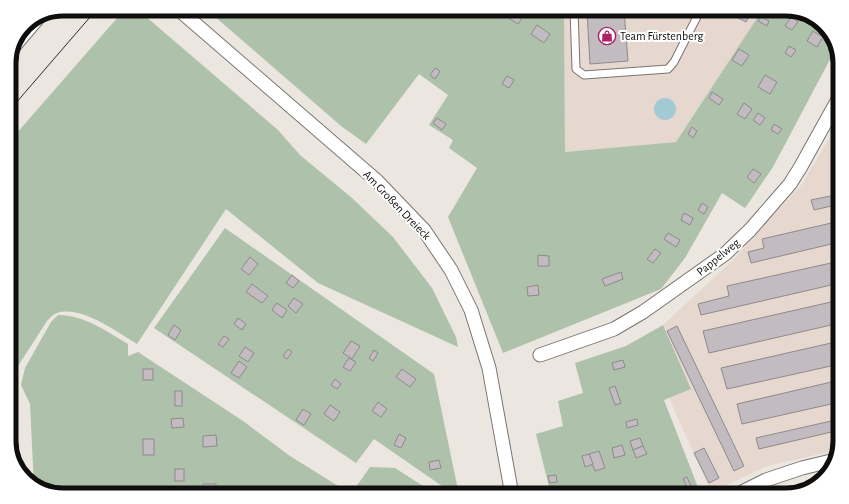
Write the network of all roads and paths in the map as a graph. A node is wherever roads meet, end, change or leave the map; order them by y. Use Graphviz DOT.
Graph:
graph roads {
  1 [pos="186,16"];
  2 [pos="574,16"];
  3 [pos="697,16"];
  4 [pos="36,25"];
  5 [pos="22,40"];
  6 [pos="833,109"];
  7 [pos="540,355"];
  8 [pos="828,462"];
  9 [pos="511,488"];
  10 [pos="750,488"];
  1 -- 9 [label="street, Am Großen Dreieck"];
  2 -- 3 [label="lane"];
  4 -- 5 [label="lane"];
  6 -- 7 [label="street, Pappelweg"];
  8 -- 10 [label="street"];
}
